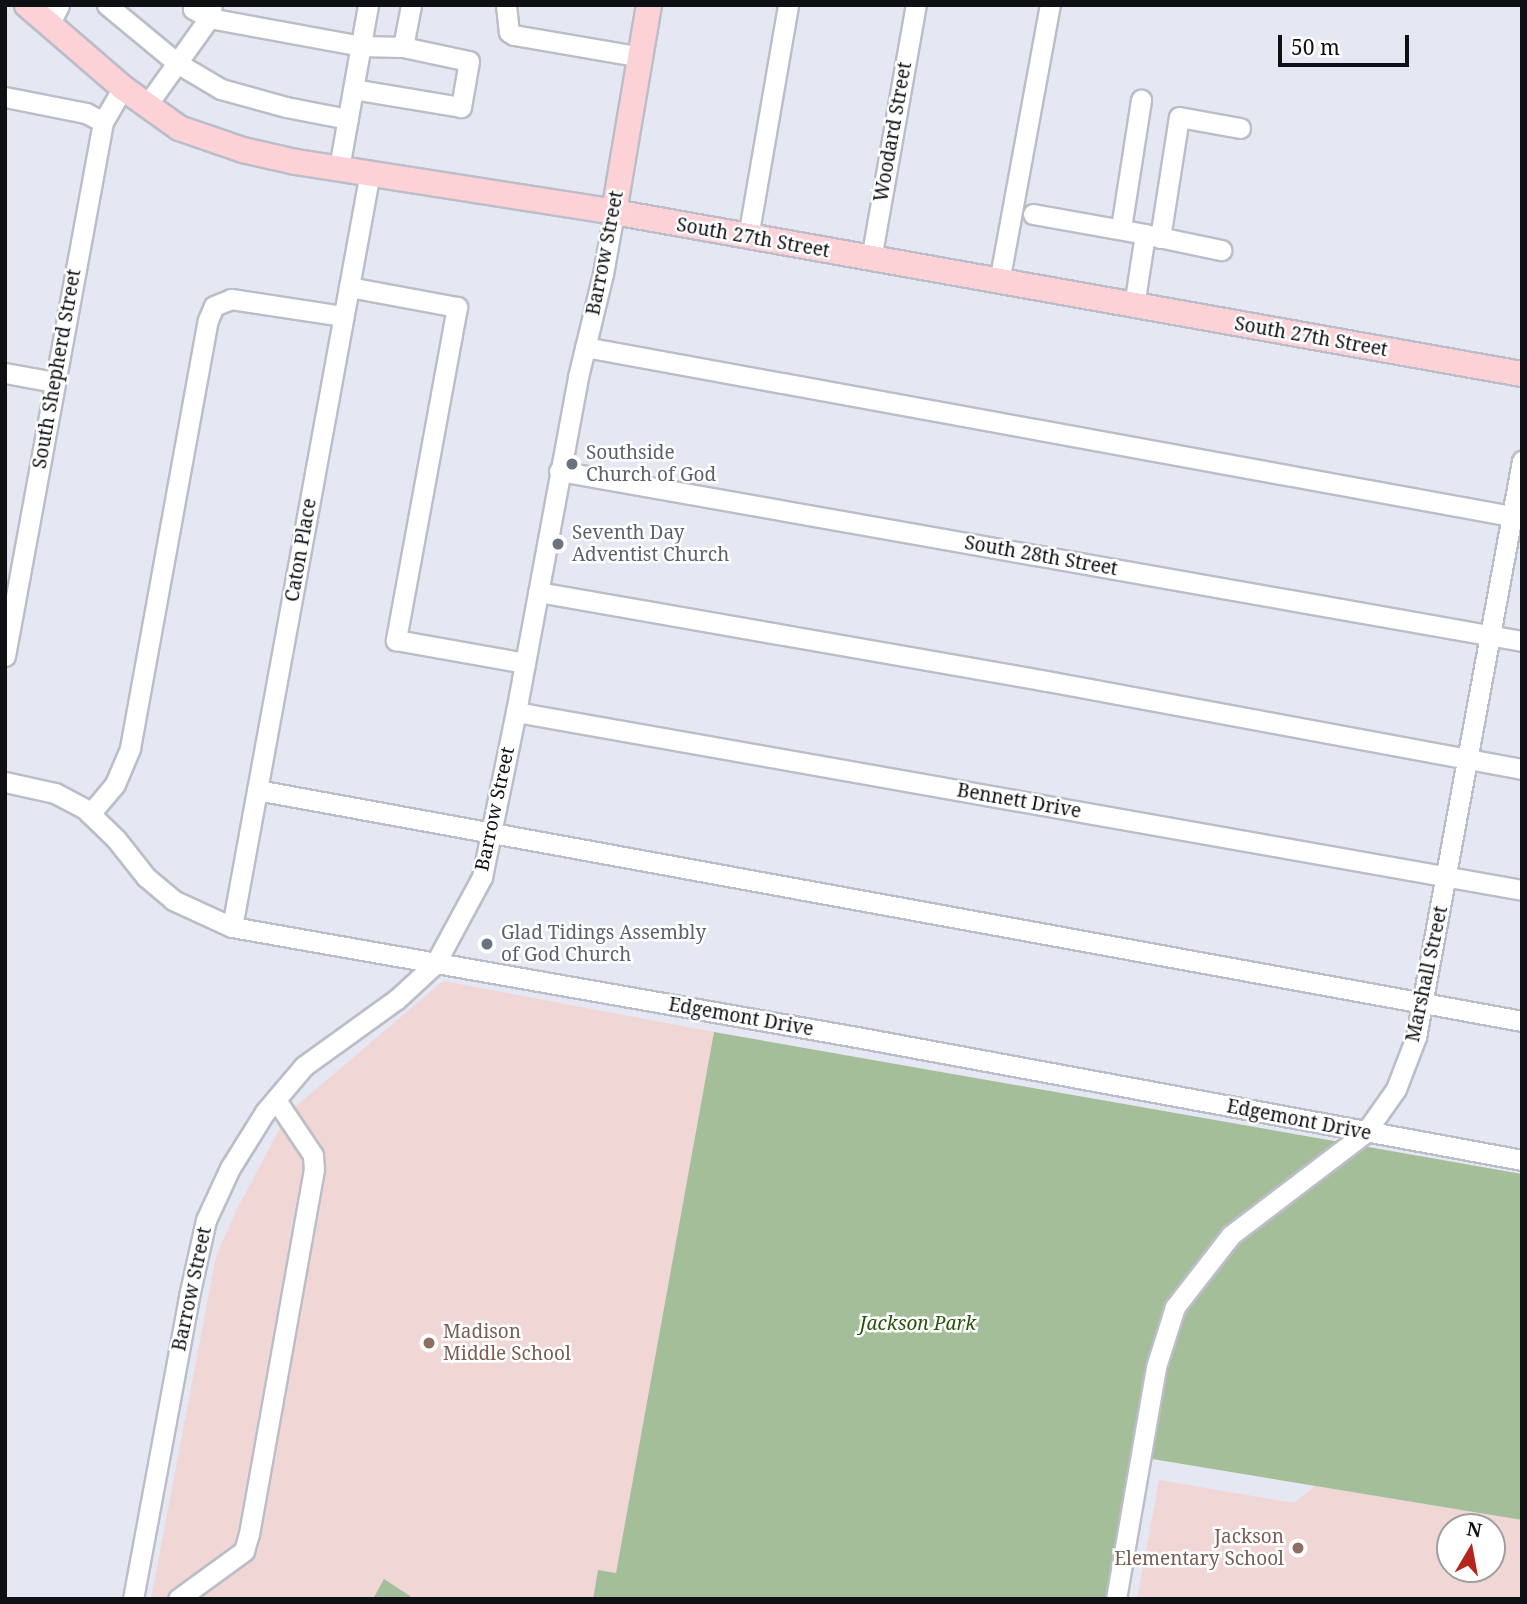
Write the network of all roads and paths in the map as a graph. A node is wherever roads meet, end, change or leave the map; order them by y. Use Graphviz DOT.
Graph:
graph roads {
  1 [pos="27,5"];
  2 [pos="194,5"];
  3 [pos="411,5"];
  4 [pos="506,5"];
  5 [pos="649,5"];
  6 [pos="788,5"];
  7 [pos="916,5"];
  8 [pos="1050,5"];
  9 [pos="108,6"];
  10 [pos="364,6"];
  11 [pos="210,12"];
  12 [pos="54,14"];
  13 [pos="361,46"];
  14 [pos="403,47"];
  15 [pos="640,57"];
  16 [pos="177,63"];
  17 [pos="123,88"];
  18 [pos="353,89"];
  19 [pos="5,97"];
  20 [pos="1141,100"];
  21 [pos="147,105"];
  22 [pos="348,119"];
  23 [pos="103,122"];
  24 [pos="1240,128"];
  25 [pos="339,168"];
  26 [pos="370,172"];
  27 [pos="614,212"];
  28 [pos="1033,214"];
  29 [pos="1121,228"];
  30 [pos="1152,236"];
  31 [pos="748,237"];
  32 [pos="1221,250"];
  33 [pos="871,259"];
  34 [pos="999,282"];
  35 [pos="349,287"];
  36 [pos="1134,306"];
  37 [pos="344,316"];
  38 [pos="585,347"];
  39 [pos="5,373"];
  40 [pos="1522,374"];
  41 [pos="55,382"];
  42 [pos="1522,461"];
  43 [pos="559,471"];
  44 [pos="1517,517"];
  45 [pos="538,592"];
  46 [pos="1492,635"];
  47 [pos="1522,641"];
  48 [pos="5,656"];
  49 [pos="525,663"];
  50 [pos="516,712"];
  51 [pos="1468,759"];
  52 [pos="1522,769"];
  53 [pos="5,782"];
  54 [pos="257,790"];
  55 [pos="90,814"];
  56 [pos="491,834"];
  57 [pos="1447,876"];
  58 [pos="1522,890"];
  59 [pos="232,927"];
  60 [pos="435,964"];
  61 [pos="1423,1002"];
  62 [pos="1522,1021"];
  63 [pos="276,1100"];
  64 [pos="1365,1133"];
  65 [pos="1522,1160"];
  66 [pos="133,1599"];
  67 [pos="178,1599"];
  68 [pos="1116,1599"];
  1 -- 12 [label="main road, South 27th Street"];
  2 -- 11 [label="street"];
  3 -- 14 [label="street"];
  4 -- 15 [label="street"];
  5 -- 15 [label="main road, Barrow Street"];
  6 -- 31 [label="street"];
  7 -- 33 [label="street, Woodard Street"];
  8 -- 34 [label="street"];
  9 -- 16 [label="street"];
  10 -- 13 [label="street"];
  11 -- 13 [label="street"];
  11 -- 16 [label="street"];
  12 -- 17 [label="main road, South 27th Street"];
  13 -- 14 [label="street"];
  13 -- 18 [label="street"];
  14 -- 18 [label="street"];
  15 -- 27 [label="main road, Barrow Street"];
  16 -- 21 [label="street"];
  16 -- 22 [label="street"];
  17 -- 21 [label="main road, South 27th Street"];
  17 -- 23 [label="street, South Shepherd Street"];
  18 -- 22 [label="street"];
  19 -- 23 [label="street"];
  20 -- 29 [label="street"];
  21 -- 25 [label="main road, South 27th Street"];
  22 -- 25 [label="street"];
  23 -- 41 [label="street, South Shepherd Street"];
  24 -- 30 [label="street"];
  25 -- 26 [label="main road, South 27th Street"];
  26 -- 27 [label="main road, South 27th Street"];
  26 -- 35 [label="street, Caton Place"];
  27 -- 31 [label="main road, South 27th Street"];
  27 -- 38 [label="street, Barrow Street"];
  28 -- 29 [label="street"];
  29 -- 30 [label="street"];
  30 -- 32 [label="street"];
  30 -- 36 [label="street"];
  31 -- 33 [label="main road, South 27th Street"];
  33 -- 34 [label="main road, South 27th Street"];
  34 -- 36 [label="main road, South 27th Street"];
  35 -- 37 [label="street, Caton Place"];
  35 -- 49 [label="street"];
  36 -- 40 [label="main road, South 27th Street"];
  37 -- 54 [label="street, Caton Place"];
  37 -- 55 [label="street"];
  38 -- 43 [label="street, Barrow Street"];
  38 -- 44 [label="street"];
  39 -- 41 [label="street"];
  41 -- 48 [label="street, South Shepherd Street"];
  42 -- 44 [label="street, Marshall Street"];
  43 -- 45 [label="street, Barrow Street"];
  43 -- 46 [label="street, South 28th Street"];
  44 -- 46 [label="street, Marshall Street"];
  45 -- 49 [label="street, Barrow Street"];
  45 -- 51 [label="street"];
  46 -- 47 [label="street, South 28th Street"];
  46 -- 51 [label="street, Marshall Street"];
  49 -- 50 [label="street, Barrow Street"];
  50 -- 56 [label="street, Barrow Street"];
  50 -- 57 [label="street, Bennett Drive"];
  51 -- 52 [label="street"];
  51 -- 57 [label="street, Marshall Street"];
  53 -- 55 [label="street, Edgemont Drive"];
  54 -- 56 [label="street"];
  54 -- 59 [label="street, Caton Place"];
  55 -- 59 [label="street, Edgemont Drive"];
  56 -- 60 [label="street, Barrow Street"];
  56 -- 61 [label="street"];
  57 -- 58 [label="street, Bennett Drive"];
  57 -- 61 [label="street, Marshall Street"];
  59 -- 60 [label="street, Edgemont Drive"];
  60 -- 63 [label="street, Barrow Street"];
  60 -- 64 [label="street, Edgemont Drive"];
  61 -- 62 [label="street"];
  61 -- 64 [label="street, Marshall Street"];
  63 -- 66 [label="street, Barrow Street"];
  63 -- 67 [label="street"];
  64 -- 65 [label="street, Edgemont Drive"];
  64 -- 68 [label="street, Marshall Street"];
}
